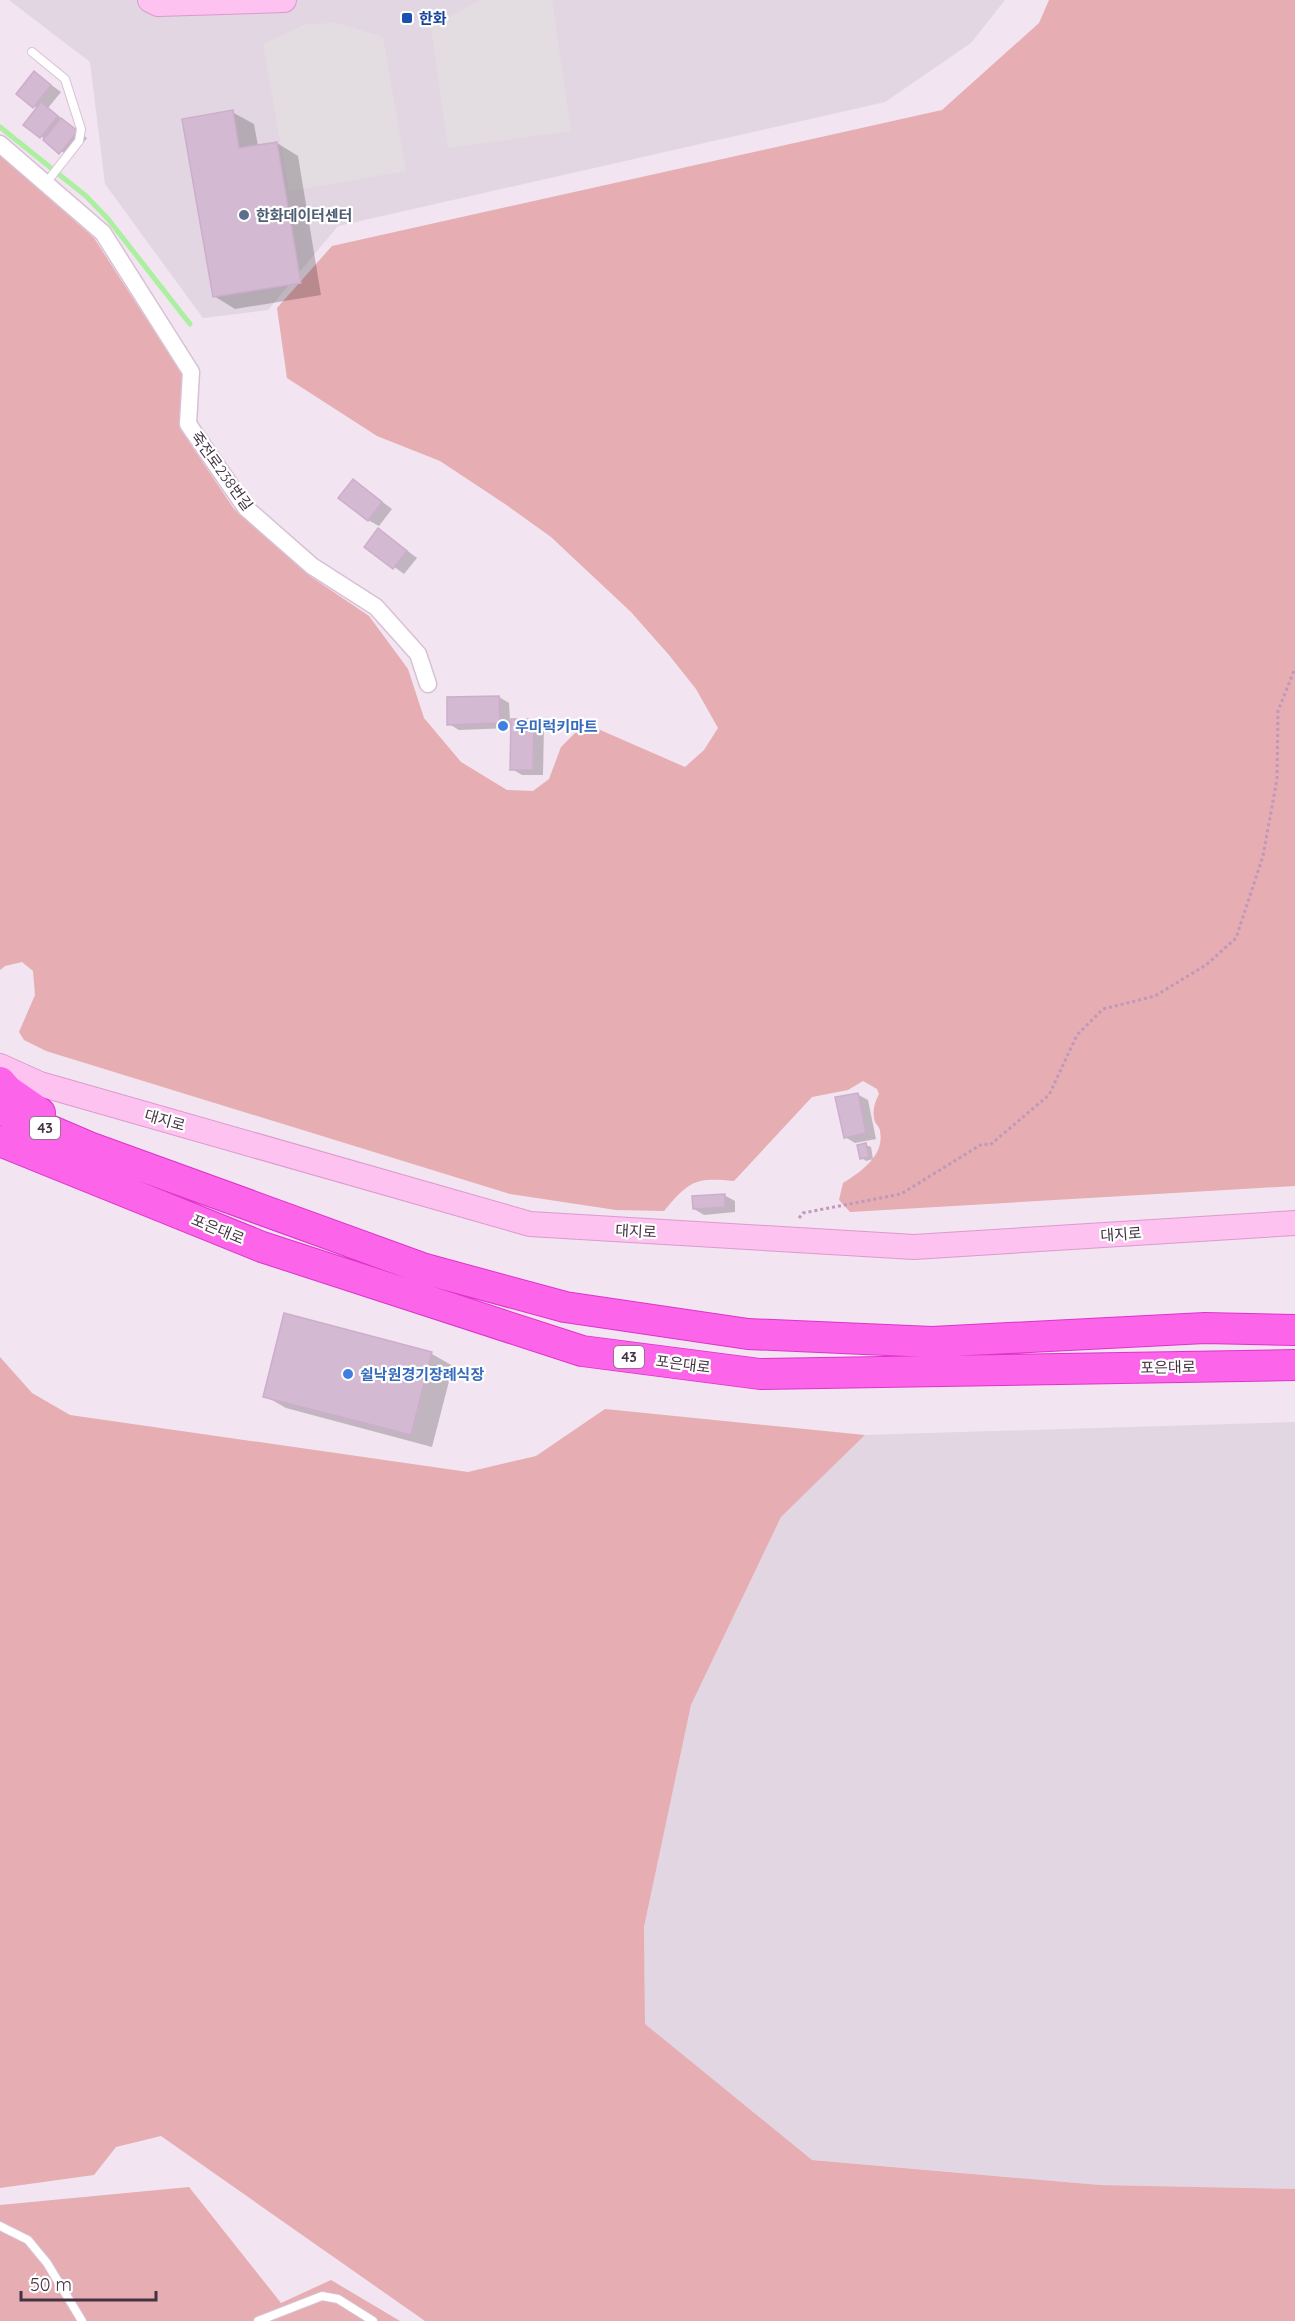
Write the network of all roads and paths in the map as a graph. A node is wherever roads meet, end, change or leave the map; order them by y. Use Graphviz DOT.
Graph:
graph roads {
  1 [pos="150,0"];
  2 [pos="284,0"];
  3 [pos="32,52"];
  4 [pos="0,144"];
  5 [pos="46,183"];
  6 [pos="1295,668"];
  7 [pos="428,684"];
  8 [pos="0,1066"];
  9 [pos="0,1082"];
  10 [pos="0,1109"];
  11 [pos="0,1141"];
  12 [pos="89,1147"];
  13 [pos="1295,1223"];
  14 [pos="781,1238"];
  15 [pos="1295,1330"];
  16 [pos="1295,1365"];
  17 [pos="0,2226"];
  18 [pos="82,2321"];
  19 [pos="258,2321"];
  20 [pos="373,2321"];
  1 -- 2 [label="main road"];
  3 -- 5 [label="lane"];
  4 -- 5 [label="street, 죽전로238번길"];
  5 -- 7 [label="street, 죽전로238번길"];
  6 -- 14 [label="path"];
  8 -- 14 [label="main road, 대지로"];
  9 -- 12 [label="highway"];
  10 -- 12 [label="highway, 43"];
  11 -- 16 [label="highway, 포은대로 / 43"];
  12 -- 15 [label="highway, 43"];
  13 -- 14 [label="main road, 대지로"];
  17 -- 18 [label="lane"];
  19 -- 20 [label="lane"];
}
